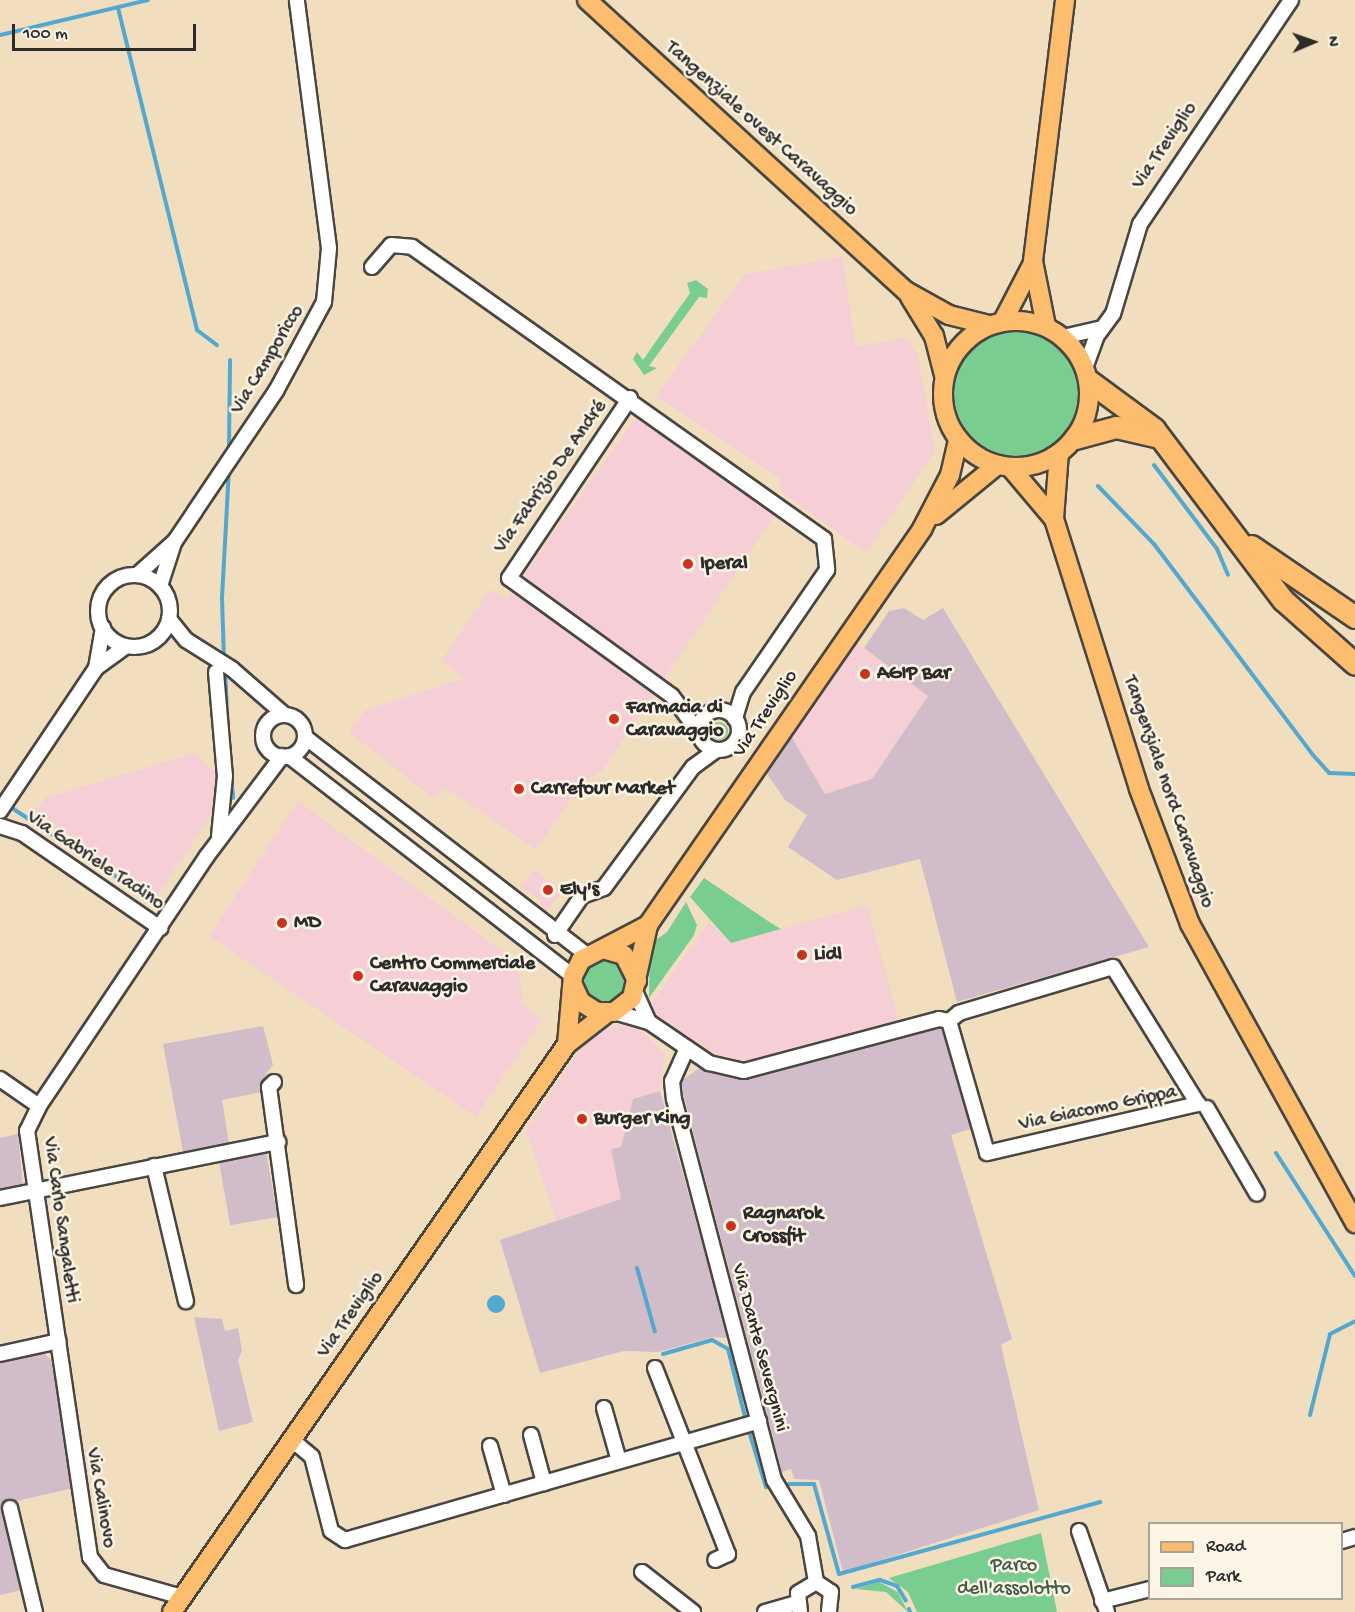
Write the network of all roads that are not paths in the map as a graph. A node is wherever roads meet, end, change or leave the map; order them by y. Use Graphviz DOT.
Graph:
graph roads {
  1 [pos="297,0"];
  2 [pos="587,0"];
  3 [pos="1065,0"];
  4 [pos="1291,0"];
  5 [pos="1033,261"];
  6 [pos="372,267"];
  7 [pos="906,291"];
  8 [pos="996,323"];
  9 [pos="1046,326"];
  10 [pos="1102,328"];
  11 [pos="1063,337"];
  12 [pos="1087,375"];
  13 [pos="944,378"];
  14 [pos="630,398"];
  15 [pos="1075,438"];
  16 [pos="958,439"];
  17 [pos="1164,440"];
  18 [pos="1059,453"];
  19 [pos="1003,466"];
  20 [pos="1054,519"];
  21 [pos="922,529"];
  22 [pos="175,541"];
  23 [pos="1245,543"];
  24 [pos="137,575"];
  25 [pos="160,586"];
  26 [pos="1355,617"];
  27 [pos="169,619"];
  28 [pos="103,628"];
  29 [pos="159,636"];
  30 [pos="186,640"];
  31 [pos="126,646"];
  32 [pos="1355,664"];
  33 [pos="96,668"];
  34 [pos="216,672"];
  35 [pos="254,686"];
  36 [pos="743,692"];
  37 [pos="681,709"];
  38 [pos="714,711"];
  39 [pos="285,715"];
  40 [pos="735,719"];
  41 [pos="269,722"];
  42 [pos="305,737"];
  43 [pos="701,737"];
  44 [pos="267,747"];
  45 [pos="716,750"];
  46 [pos="285,756"];
  47 [pos="693,767"];
  48 [pos="266,771"];
  49 [pos="0,811"];
  50 [pos="0,826"];
  51 [pos="423,832"];
  52 [pos="218,840"];
  53 [pos="412,848"];
  54 [pos="648,925"];
  55 [pos="160,928"];
  56 [pos="555,935"];
  57 [pos="595,952"];
  58 [pos="573,980"];
  59 [pos="636,987"];
  60 [pos="610,1013"];
  61 [pos="949,1021"];
  62 [pos="649,1022"];
  63 [pos="567,1044"];
  64 [pos="687,1048"];
  65 [pos="0,1079"];
  66 [pos="274,1082"];
  67 [pos="39,1106"];
  68 [pos="1207,1108"];
  69 [pos="278,1142"];
  70 [pos="154,1166"];
  71 [pos="33,1192"];
  72 [pos="1257,1194"];
  73 [pos="0,1198"];
  74 [pos="1355,1223"];
  75 [pos="296,1285"];
  76 [pos="186,1301"];
  77 [pos="59,1341"];
  78 [pos="0,1353"];
  79 [pos="655,1368"];
  80 [pos="604,1408"];
  81 [pos="751,1424"];
  82 [pos="531,1436"];
  83 [pos="292,1440"];
  84 [pos="683,1443"];
  85 [pos="490,1446"];
  86 [pos="619,1461"];
  87 [pos="544,1483"];
  88 [pos="504,1495"];
  89 [pos="10,1508"];
  90 [pos="1079,1531"];
  91 [pos="715,1560"];
  92 [pos="642,1572"];
  93 [pos="816,1582"];
  94 [pos="1148,1589"];
  95 [pos="177,1604"];
  96 [pos="1105,1606"];
  97 [pos="798,1608"];
  98 [pos="35,1612"];
  99 [pos="693,1612"];
  100 [pos="765,1612"];
  101 [pos="829,1612"];
  1 -- 22 [label="street, Via Camporicco"];
  2 -- 7 [label="main road, Tangenziale ovest Caravaggio"];
  3 -- 5 [label="main road"];
  4 -- 10 [label="street, Via Treviglio"];
  5 -- 8 [label="main road"];
  5 -- 9 [label="main road"];
  6 -- 14 [label="street, Via Treviglio"];
  7 -- 8 [label="main road, Tangenziale ovest Caravaggio"];
  7 -- 13 [label="main road, Tangenziale ovest Caravaggio"];
  8 -- 9 [label="main road"];
  8 -- 13 [label="main road"];
  9 -- 11 [label="main road"];
  10 -- 11 [label="street"];
  10 -- 12 [label="street, Via Treviglio"];
  11 -- 12 [label="main road"];
  12 -- 15 [label="main road"];
  12 -- 17 [label="highway"];
  13 -- 16 [label="main road"];
  14 -- 36 [label="street, Via Treviglio"];
  14 -- 37 [label="street, Via Fabrizio De André"];
  15 -- 17 [label="highway"];
  15 -- 18 [label="main road"];
  16 -- 19 [label="main road"];
  16 -- 21 [label="main road, Via Treviglio"];
  17 -- 23 [label="highway"];
  18 -- 19 [label="main road"];
  18 -- 20 [label="main road, Tangenziale nord Caravaggio"];
  19 -- 20 [label="main road, Tangenziale nord Caravaggio"];
  19 -- 21 [label="main road, Via Treviglio"];
  20 -- 74 [label="main road, Tangenziale nord Caravaggio"];
  21 -- 54 [label="main road, Via Treviglio"];
  22 -- 24 [label="street, Via Camporicco"];
  22 -- 25 [label="street, Via Camporicco"];
  23 -- 26 [label="highway"];
  23 -- 32 [label="highway"];
  24 -- 25 [label="street"];
  24 -- 28 [label="street"];
  25 -- 27 [label="street"];
  27 -- 29 [label="street"];
  27 -- 30 [label="street"];
  28 -- 31 [label="street"];
  28 -- 33 [label="street"];
  29 -- 30 [label="street"];
  29 -- 31 [label="street"];
  30 -- 35 [label="street"];
  31 -- 33 [label="street"];
  33 -- 49 [label="street"];
  34 -- 52 [label="street"];
  35 -- 39 [label="street"];
  35 -- 41 [label="street"];
  36 -- 38 [label="street"];
  36 -- 40 [label="street"];
  37 -- 38 [label="street"];
  37 -- 43 [label="street, Via Fabrizio De André"];
  38 -- 40 [label="street"];
  38 -- 43 [label="street"];
  39 -- 41 [label="street"];
  39 -- 42 [label="street"];
  40 -- 45 [label="street"];
  41 -- 44 [label="street"];
  42 -- 46 [label="street"];
  42 -- 51 [label="street"];
  43 -- 45 [label="street"];
  43 -- 47 [label="street"];
  44 -- 46 [label="street"];
  44 -- 48 [label="street"];
  45 -- 47 [label="street"];
  46 -- 48 [label="street, Via Gabriele Tadino"];
  46 -- 53 [label="street"];
  47 -- 56 [label="street"];
  48 -- 52 [label="street, Via Gabriele Tadino"];
  50 -- 55 [label="street, Via Gabriele Tadino"];
  51 -- 53 [label="street"];
  51 -- 56 [label="street"];
  52 -- 55 [label="street, Via Gabriele Tadino"];
  53 -- 58 [label="street"];
  54 -- 57 [label="main road"];
  54 -- 59 [label="main road"];
  55 -- 67 [label="street, Via Carlo Sangaletti"];
  56 -- 57 [label="street"];
  57 -- 58 [label="main road"];
  57 -- 59 [label="main road"];
  58 -- 60 [label="main road"];
  58 -- 63 [label="main road"];
  59 -- 60 [label="main road"];
  59 -- 62 [label="street"];
  60 -- 62 [label="street, Via Giacomo Grippa"];
  60 -- 63 [label="main road"];
  61 -- 61 [label="street, Via Giacomo Grippa"];
  61 -- 64 [label="street, Via Giacomo Grippa"];
  62 -- 64 [label="street, Via Giacomo Grippa"];
  63 -- 83 [label="main road, Via Treviglio"];
  64 -- 81 [label="street, Via Dante Severgnini"];
  65 -- 67 [label="street"];
  66 -- 69 [label="street"];
  67 -- 71 [label="street, Via Carlo Sangaletti"];
  68 -- 72 [label="street, Via Giacomo Grippa"];
  69 -- 70 [label="street"];
  69 -- 75 [label="street"];
  70 -- 71 [label="street"];
  70 -- 76 [label="street"];
  71 -- 73 [label="street"];
  71 -- 77 [label="street, Via Carlo Sangaletti"];
  77 -- 78 [label="street"];
  77 -- 95 [label="street, Via Calinovo"];
  79 -- 84 [label="street"];
  80 -- 86 [label="street"];
  81 -- 84 [label="street"];
  81 -- 93 [label="street, Via Dante Severgnini"];
  82 -- 87 [label="street"];
  83 -- 88 [label="street"];
  83 -- 95 [label="main road, Via Treviglio"];
  84 -- 86 [label="street"];
  84 -- 91 [label="street"];
  85 -- 88 [label="street"];
  86 -- 87 [label="street"];
  87 -- 88 [label="street"];
  89 -- 98 [label="street"];
  90 -- 96 [label="street"];
  92 -- 99 [label="street"];
  93 -- 97 [label="street"];
  93 -- 101 [label="street"];
  94 -- 96 [label="street"];
  97 -- 100 [label="street"];
}
